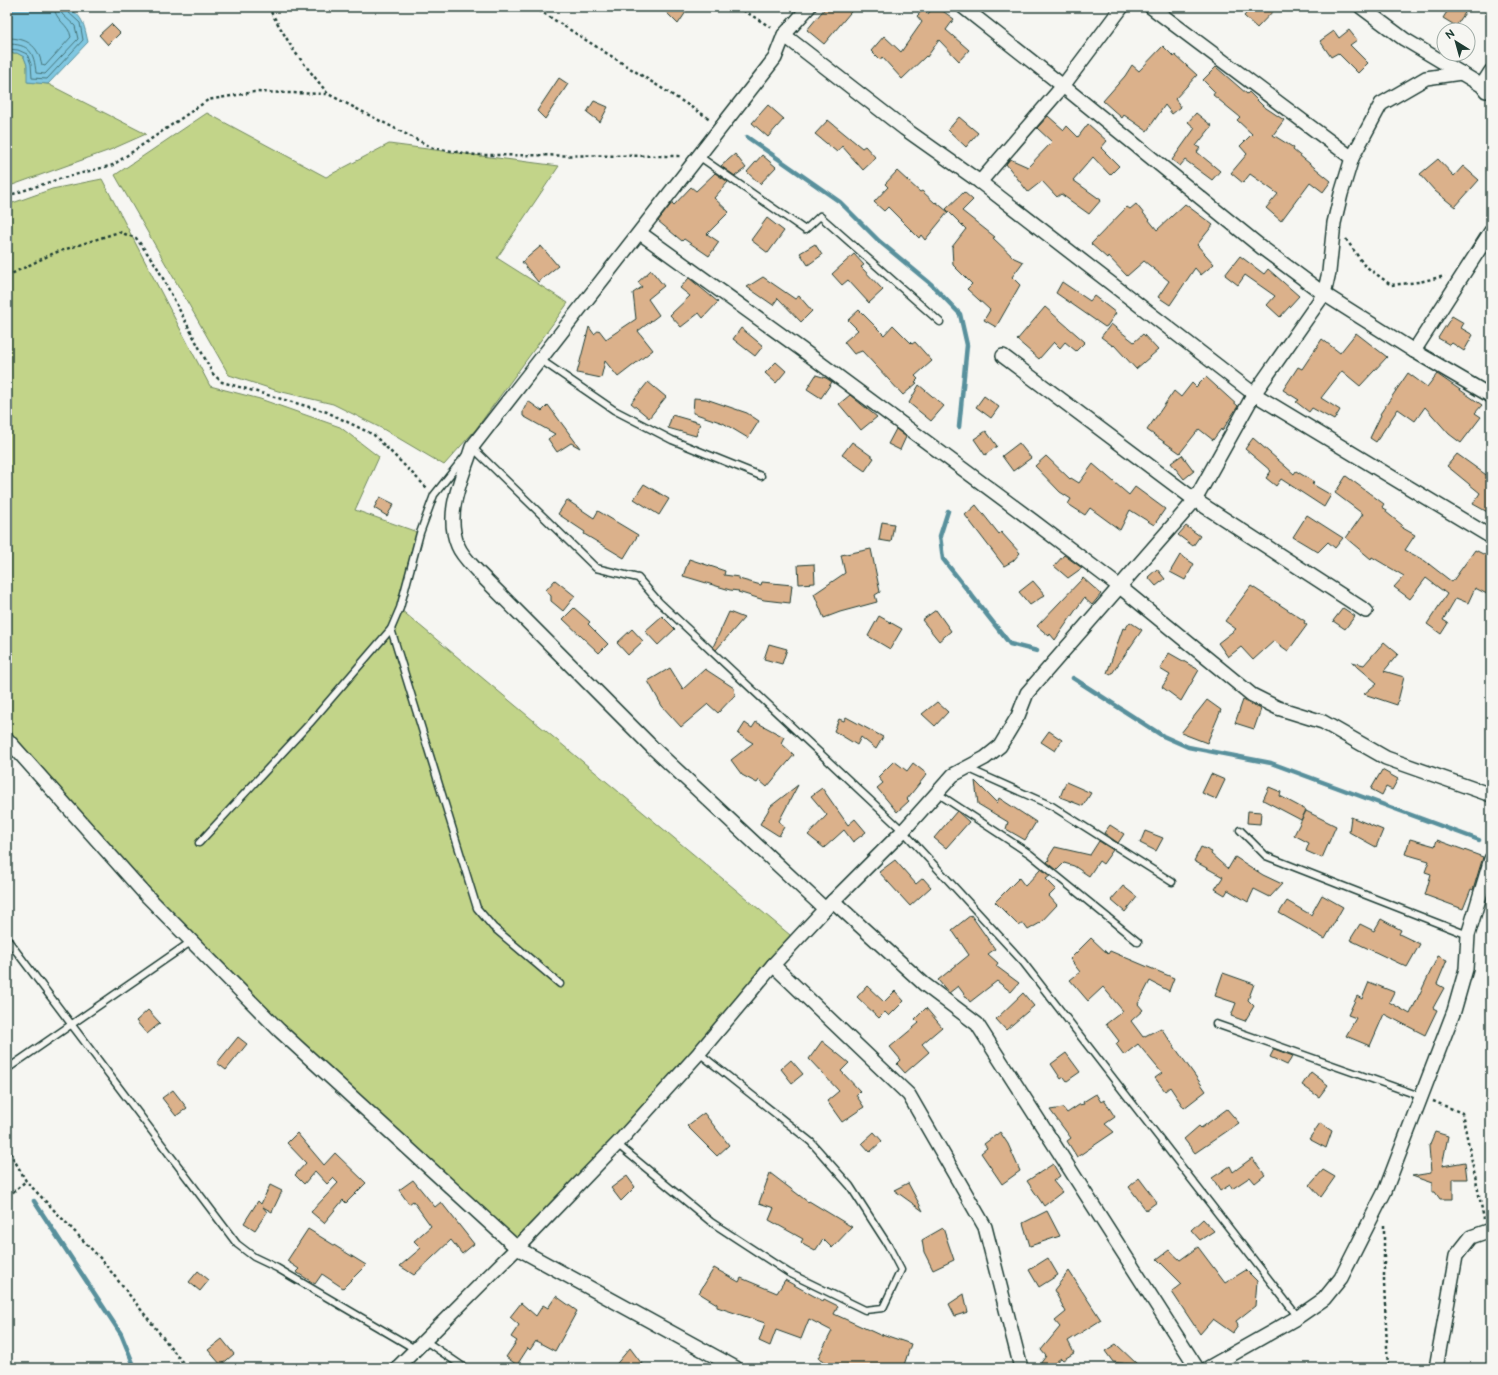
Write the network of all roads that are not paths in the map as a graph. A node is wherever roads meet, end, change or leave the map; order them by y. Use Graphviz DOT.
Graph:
graph roads {
  1 [pos="809,7"];
  2 [pos="963,7"];
  3 [pos="1122,7"];
  4 [pos="1151,7"];
  5 [pos="1361,7"];
  6 [pos="784,36"];
  7 [pos="1491,71"];
  8 [pos="1460,73"];
  9 [pos="1063,86"];
  10 [pos="1486,88"];
  11 [pos="1491,100"];
  12 [pos="700,157"];
  13 [pos="1352,158"];
  14 [pos="980,182"];
  15 [pos="1491,232"];
  16 [pos="640,233"];
  17 [pos="1488,245"];
  18 [pos="1324,294"];
  19 [pos="940,322"];
  20 [pos="1414,351"];
  21 [pos="1003,356"];
  22 [pos="541,360"];
  23 [pos="1254,394"];
  24 [pos="1491,396"];
  25 [pos="472,447"];
  26 [pos="761,476"];
  27 [pos="1194,500"];
  28 [pos="1491,537"];
  29 [pos="1120,587"];
  30 [pos="1366,611"];
  31 [pos="391,629"];
  32 [pos="7,739"];
  33 [pos="967,768"];
  34 [pos="936,793"];
  35 [pos="1491,795"];
  36 [pos="1240,830"];
  37 [pos="903,831"];
  38 [pos="199,843"];
  39 [pos="1491,859"];
  40 [pos="1172,882"];
  41 [pos="829,905"];
  42 [pos="1468,935"];
  43 [pos="7,939"];
  44 [pos="192,941"];
  45 [pos="1138,942"];
  46 [pos="773,965"];
  47 [pos="560,984"];
  48 [pos="72,1024"];
  49 [pos="1216,1024"];
  50 [pos="698,1053"];
  51 [pos="7,1069"];
  52 [pos="1420,1096"];
  53 [pos="617,1144"];
  54 [pos="1490,1233"];
  55 [pos="517,1248"];
  56 [pos="1298,1317"];
  57 [pos="420,1344"];
  58 [pos="397,1368"];
  59 [pos="465,1368"];
  60 [pos="736,1368"];
  61 [pos="1021,1368"];
  62 [pos="1197,1368"];
  63 [pos="1208,1368"];
  64 [pos="1436,1368"];
  1 -- 6 [label="street"];
  2 -- 9 [label="street"];
  3 -- 9 [label="street"];
  4 -- 13 [label="street"];
  5 -- 8 [label="street"];
  6 -- 12 [label="street"];
  6 -- 14 [label="street"];
  7 -- 10 [label="street"];
  8 -- 10 [label="street"];
  8 -- 13 [label="street"];
  9 -- 14 [label="street"];
  9 -- 18 [label="street"];
  10 -- 11 [label="street"];
  12 -- 16 [label="street"];
  12 -- 19 [label="lane"];
  13 -- 18 [label="street"];
  14 -- 23 [label="street"];
  15 -- 17 [label="street"];
  16 -- 22 [label="street"];
  16 -- 29 [label="street"];
  17 -- 20 [label="street"];
  18 -- 20 [label="street"];
  18 -- 23 [label="street"];
  20 -- 24 [label="street"];
  21 -- 27 [label="street"];
  22 -- 25 [label="street"];
  22 -- 26 [label="lane"];
  23 -- 27 [label="street"];
  23 -- 28 [label="street"];
  25 -- 31 [label="lane"];
  25 -- 37 [label="lane"];
  25 -- 41 [label="street"];
  27 -- 29 [label="street"];
  27 -- 30 [label="street"];
  29 -- 33 [label="street"];
  29 -- 35 [label="street"];
  31 -- 38 [label="lane"];
  31 -- 47 [label="lane"];
  32 -- 44 [label="street"];
  33 -- 34 [label="street"];
  33 -- 40 [label="lane"];
  34 -- 37 [label="street"];
  34 -- 45 [label="lane"];
  36 -- 42 [label="lane"];
  37 -- 41 [label="street"];
  37 -- 56 [label="lane"];
  39 -- 42 [label="street"];
  41 -- 46 [label="street"];
  41 -- 62 [label="street"];
  42 -- 52 [label="street"];
  43 -- 48 [label="lane"];
  44 -- 48 [label="lane"];
  44 -- 55 [label="street"];
  46 -- 50 [label="street"];
  46 -- 61 [label="street"];
  48 -- 51 [label="lane"];
  48 -- 57 [label="lane"];
  49 -- 52 [label="lane"];
  50 -- 53 [label="street"];
  50 -- 53 [label="lane"];
  52 -- 56 [label="street"];
  53 -- 55 [label="street"];
  54 -- 64 [label="street"];
  55 -- 57 [label="street"];
  55 -- 60 [label="street"];
  56 -- 63 [label="street"];
  57 -- 58 [label="street"];
  57 -- 59 [label="lane"];
}
